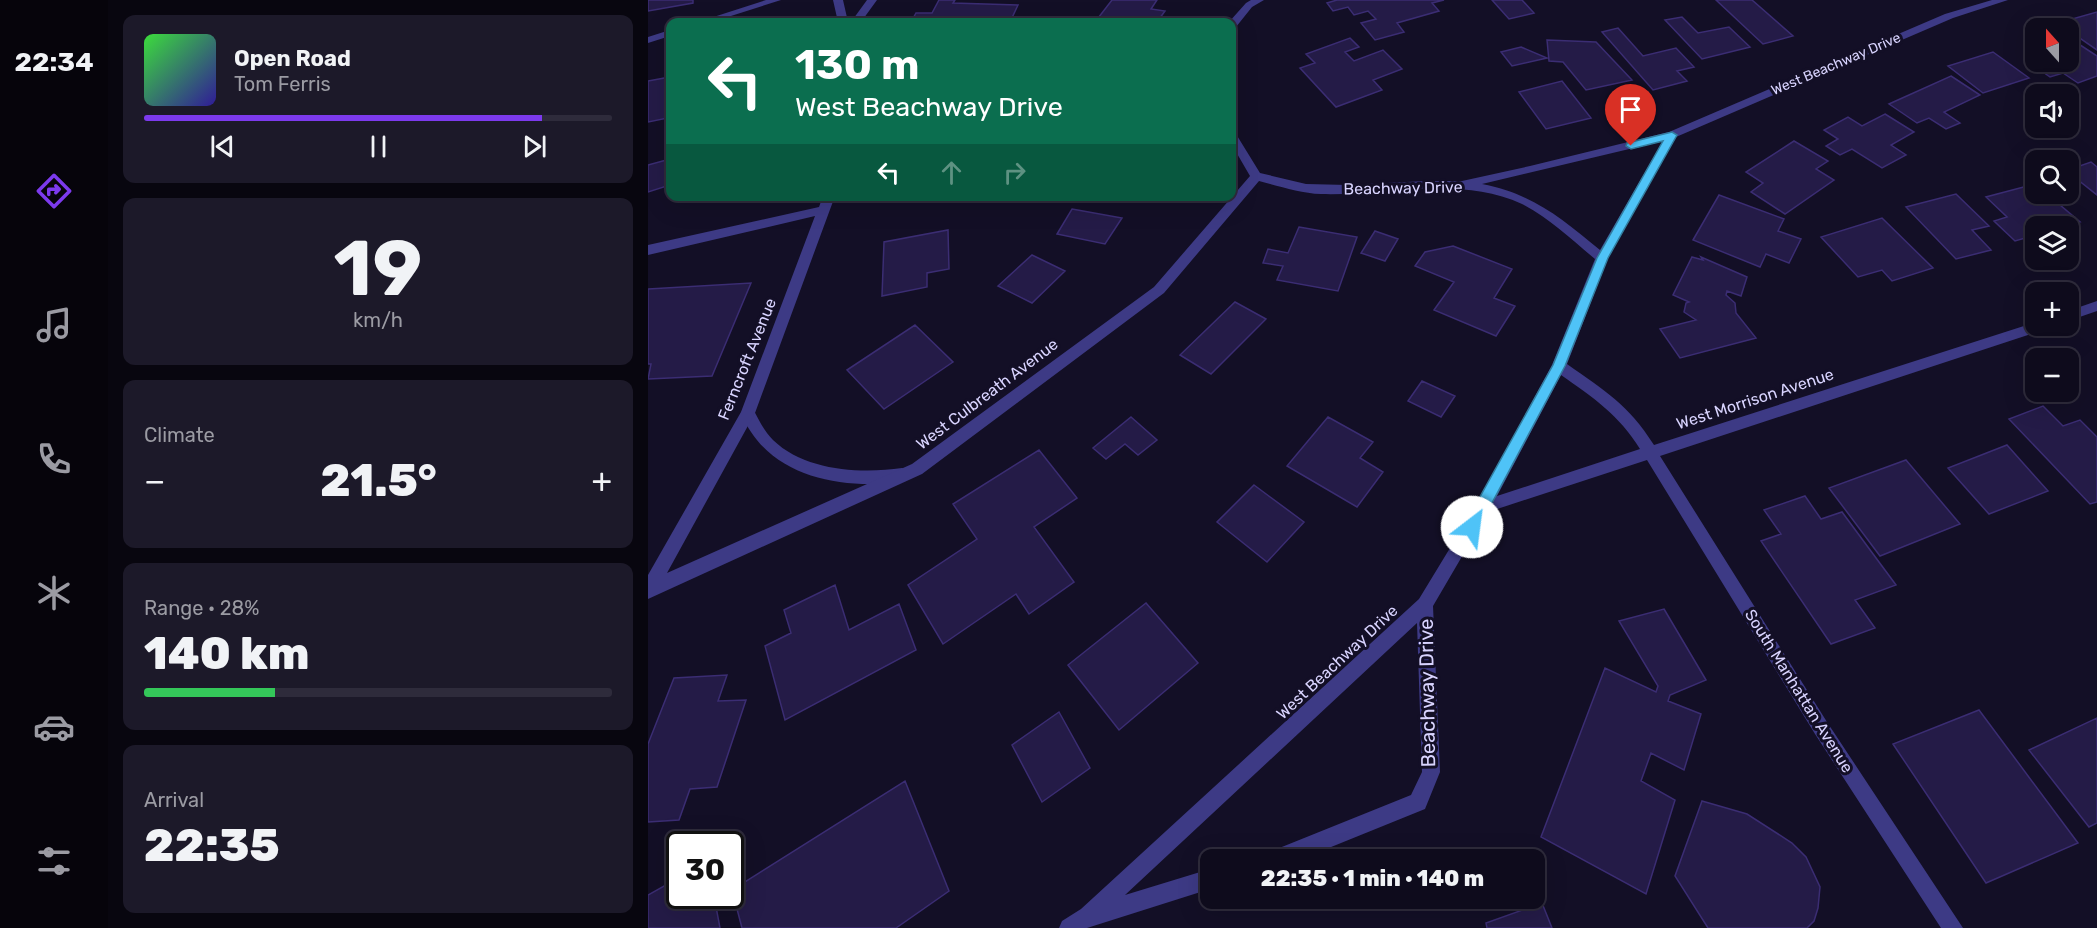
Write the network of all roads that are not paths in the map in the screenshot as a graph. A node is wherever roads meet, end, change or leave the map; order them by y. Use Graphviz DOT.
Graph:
graph roads {
  1 [pos="776,0"];
  2 [pos="838,0"];
  3 [pos="872,0"];
  4 [pos="1259,0"];
  5 [pos="2003,0"];
  6 [pos="716,18"];
  7 [pos="842,18"];
  8 [pos="859,18"];
  9 [pos="1236,20"];
  10 [pos="666,34"];
  11 [pos="648,40"];
  12 [pos="1672,135"];
  13 [pos="1236,144"];
  14 [pos="1256,176"];
  15 [pos="1458,185"];
  16 [pos="1236,200"];
  17 [pos="1235,201"];
  18 [pos="827,203"];
  19 [pos="648,250"];
  20 [pos="1602,258"];
  21 [pos="2097,306"];
  22 [pos="2079,312"];
  23 [pos="2025,330"];
  24 [pos="1559,366"];
  25 [pos="748,413"];
  26 [pos="1649,452"];
  27 [pos="903,475"];
  28 [pos="1483,507"];
  29 [pos="648,589"];
  30 [pos="1425,605"];
  31 [pos="1301,849"];
  32 [pos="1200,882"];
  33 [pos="1088,916"];
  34 [pos="1069,928"];
  35 [pos="1953,928"];
  1 -- 6 [label="street"];
  2 -- 7 [label="street"];
  3 -- 8 [label="street"];
  4 -- 9 [label="street"];
  5 -- 12 [label="street, West Beachway Drive"];
  10 -- 11 [label="street"];
  12 -- 15 [label="street, West Beachway Drive"];
  12 -- 20 [label="street, West Beachway Drive"];
  13 -- 14 [label="street"];
  14 -- 15 [label="street, Beachway Drive"];
  14 -- 16 [label="street, West Culbreath Avenue"];
  15 -- 20 [label="street, Beachway Drive"];
  17 -- 27 [label="street, West Culbreath Avenue"];
  18 -- 19 [label="street"];
  18 -- 25 [label="street, Ferncroft Avenue"];
  20 -- 24 [label="street, West Beachway Drive"];
  21 -- 22 [label="street"];
  23 -- 26 [label="street, West Morrison Avenue"];
  24 -- 26 [label="street"];
  24 -- 28 [label="street, West Beachway Drive"];
  25 -- 27 [label="street"];
  25 -- 29 [label="street, Ferncroft Avenue"];
  26 -- 28 [label="street, West Morrison Avenue"];
  26 -- 35 [label="street, South Manhattan Avenue"];
  27 -- 29 [label="street, West Culbreath Avenue"];
  28 -- 30 [label="street, West Beachway Drive"];
  30 -- 31 [label="street, Beachway Drive"];
  30 -- 33 [label="street, West Beachway Drive"];
  32 -- 33 [label="street"];
  33 -- 34 [label="street, West Beachway Drive"];
}
